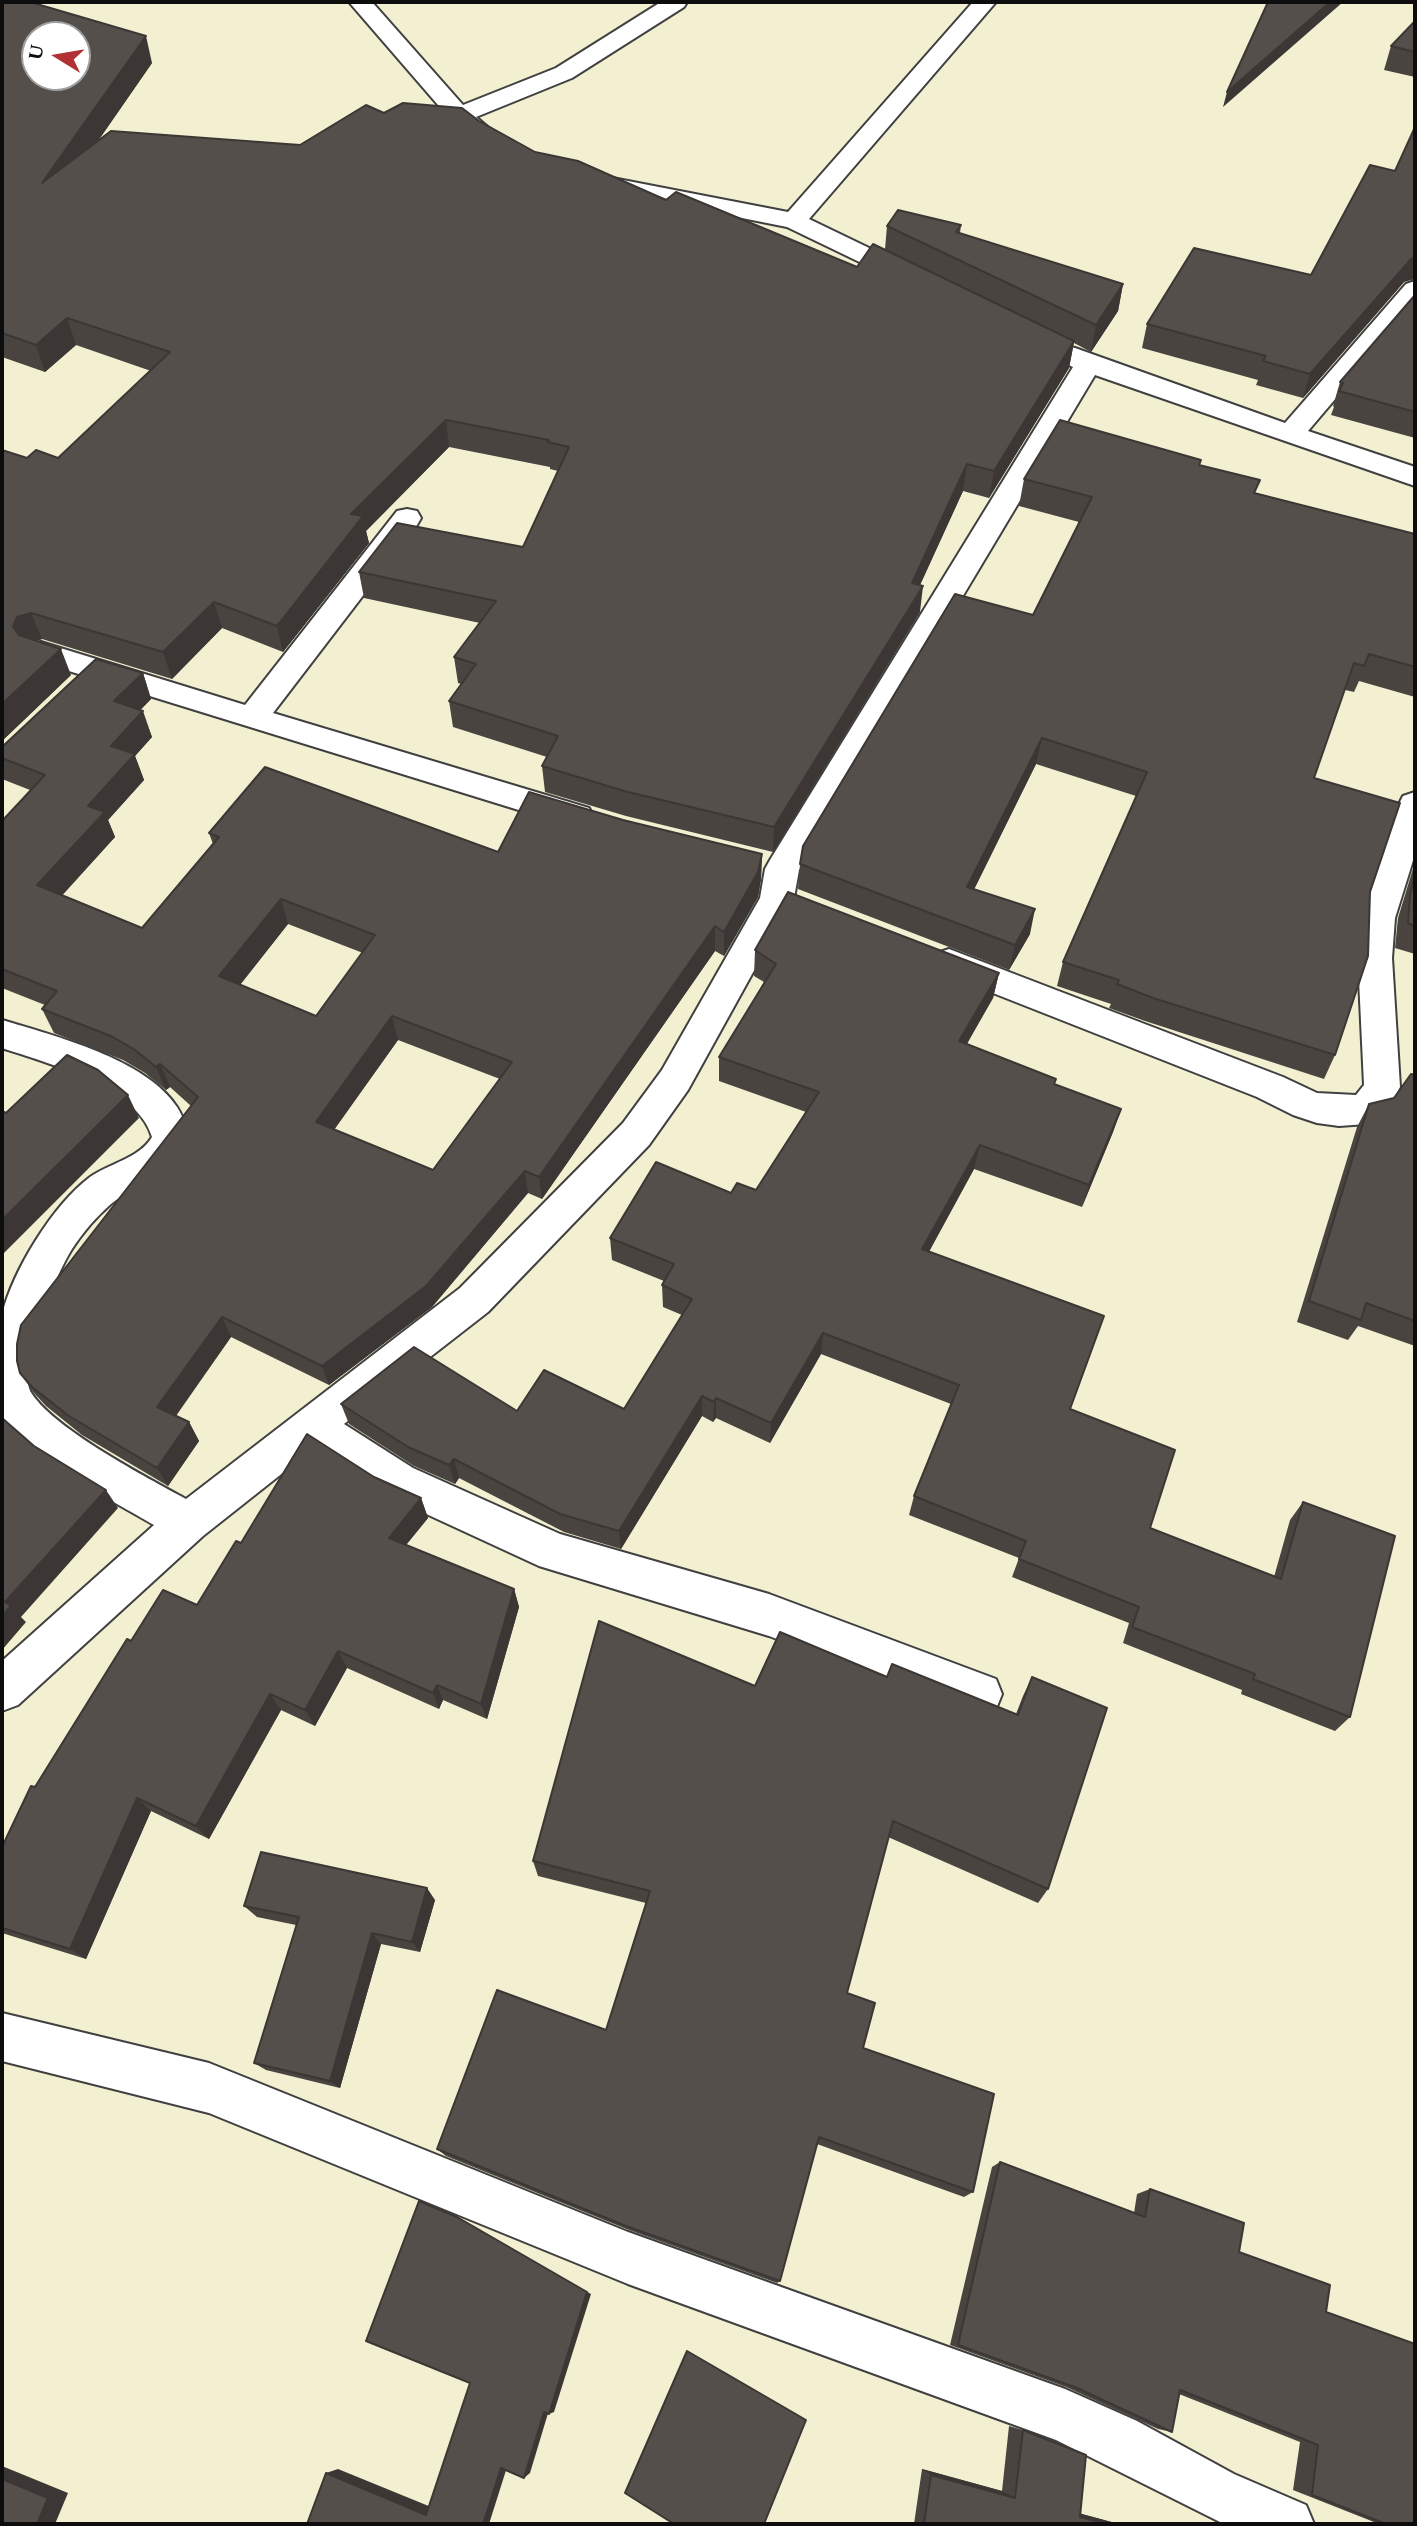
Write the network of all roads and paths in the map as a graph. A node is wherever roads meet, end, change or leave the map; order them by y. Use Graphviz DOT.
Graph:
graph roads {
  1 [pos="360,2"];
  2 [pos="676,2"];
  3 [pos="985,2"];
  4 [pos="459,115"];
  5 [pos="513,153"];
  6 [pos="575,177"];
  7 [pos="794,221"];
  8 [pos="929,286"];
  9 [pos="1415,289"];
  10 [pos="1039,340"];
  11 [pos="1088,364"];
  12 [pos="1290,434"];
  13 [pos="1415,477"];
  14 [pos="407,518"];
  15 [pos="41,652"];
  16 [pos="252,718"];
  17 [pos="1415,804"];
  18 [pos="599,823"];
  19 [pos="772,877"];
  20 [pos="812,910"];
  21 [pos="923,952"];
  22 [pos="2,1034"];
  23 [pos="312,1426"];
  24 [pos="188,1522"];
  25 [pos="2,1690"];
  26 [pos="980,1694"];
  27 [pos="2,2037"];
  28 [pos="1214,2508"];
  29 [pos="1287,2524"];
  1 -- 4 [label="street"];
  2 -- 4 [label="street"];
  3 -- 7 [label="street"];
  4 -- 5 [label="street"];
  6 -- 7 [label="street"];
  7 -- 8 [label="street"];
  9 -- 12 [label="street"];
  10 -- 11 [label="street"];
  11 -- 12 [label="street"];
  11 -- 19 [label="street"];
  12 -- 13 [label="street"];
  14 -- 16 [label="street"];
  15 -- 16 [label="street"];
  16 -- 18 [label="street"];
  17 -- 21 [label="street"];
  19 -- 20 [label="street"];
  19 -- 23 [label="street"];
  22 -- 24 [label="street"];
  23 -- 24 [label="street"];
  23 -- 26 [label="street"];
  24 -- 25 [label="street"];
  27 -- 28 [label="street"];
  28 -- 29 [label="street"];
}
